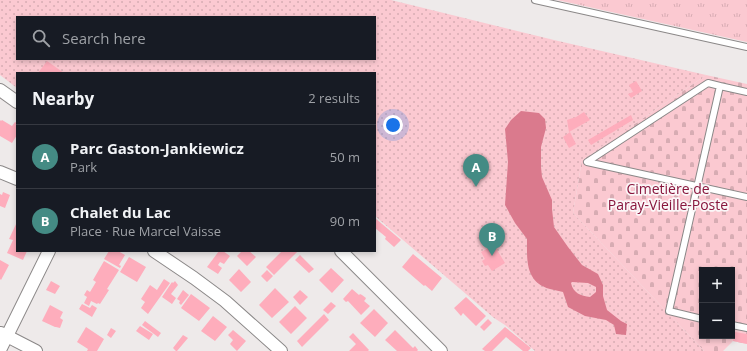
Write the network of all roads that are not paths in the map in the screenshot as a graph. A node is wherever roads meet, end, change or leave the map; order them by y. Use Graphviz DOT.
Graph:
graph roads {
  1 [pos="535,0"];
  2 [pos="747,46"];
  3 [pos="720,86"];
  4 [pos="0,90"];
  5 [pos="747,92"];
  6 [pos="16,101"];
  7 [pos="0,172"];
  8 [pos="16,179"];
  9 [pos="697,186"];
  10 [pos="747,197"];
  11 [pos="48,252"];
  12 [pos="155,252"];
  13 [pos="342,252"];
  14 [pos="699,317"];
  15 [pos="735,326"];
  16 [pos="747,328"];
  17 [pos="4,334"];
  18 [pos="0,350"];
  19 [pos="36,351"];
  20 [pos="281,351"];
  21 [pos="441,351"];
  1 -- 2 [label="lane"];
  3 -- 5 [label="lane"];
  3 -- 9 [label="lane"];
  3 -- 9 [label="lane"];
  4 -- 6 [label="street"];
  7 -- 8 [label="street"];
  9 -- 10 [label="lane"];
  9 -- 14 [label="lane"];
  11 -- 17 [label="street"];
  12 -- 20 [label="street"];
  13 -- 21 [label="street"];
  15 -- 16 [label="lane"];
  17 -- 18 [label="street"];
  17 -- 19 [label="street"];
}
